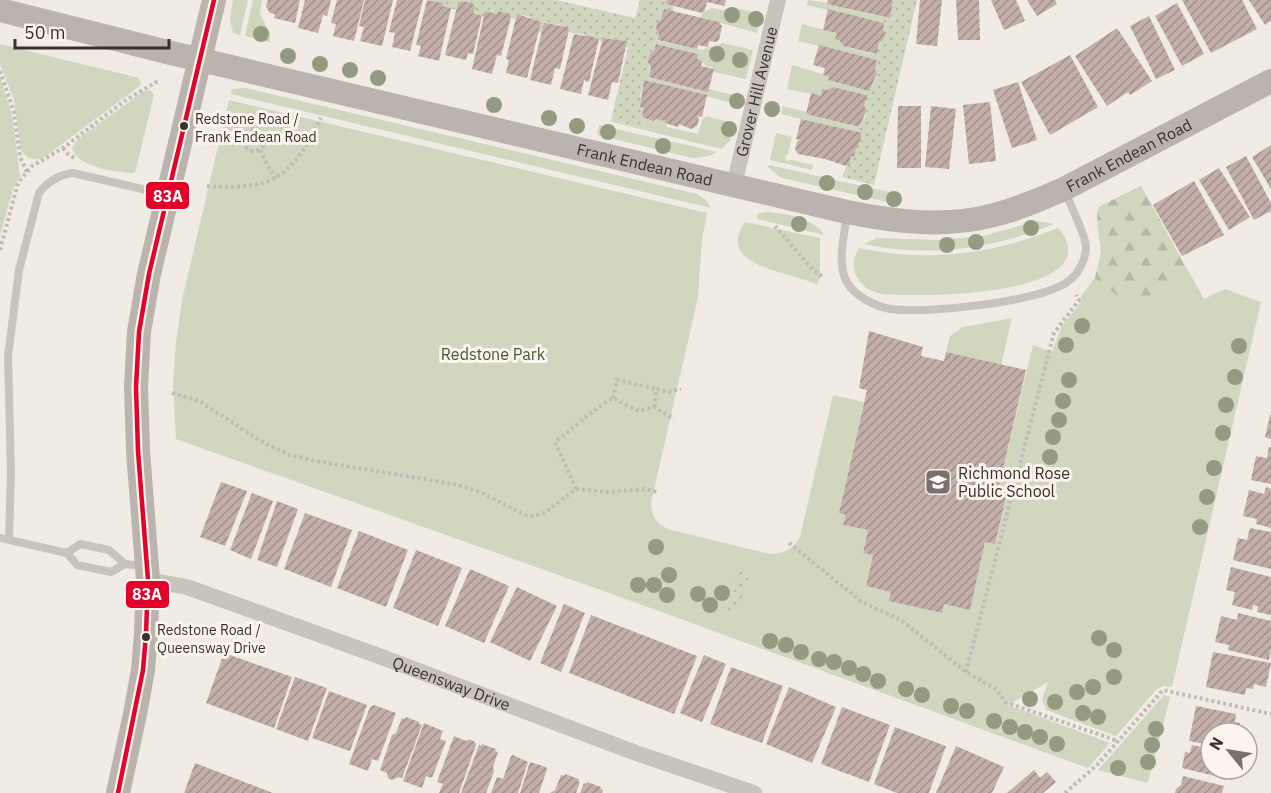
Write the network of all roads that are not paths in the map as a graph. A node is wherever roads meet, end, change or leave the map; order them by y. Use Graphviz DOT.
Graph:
graph roads {
  1 [pos="214,0"];
  2 [pos="778,0"];
  3 [pos="0,10"];
  4 [pos="200,60"];
  5 [pos="1271,81"];
  6 [pos="734,184"];
  7 [pos="1064,189"];
  8 [pos="168,195"];
  9 [pos="847,212"];
  10 [pos="5,538"];
  11 [pos="67,553"];
  12 [pos="140,570"];
  13 [pos="118,793"];
  14 [pos="754,793"];
  1 -- 4 [label="street"];
  2 -- 6 [label="street, Grover Hill Avenue"];
  3 -- 4 [label="street, Frank Endean Road"];
  4 -- 6 [label="street, Frank Endean Road"];
  4 -- 8 [label="street"];
  5 -- 7 [label="street, Frank Endean Road"];
  6 -- 9 [label="street, Frank Endean Road"];
  7 -- 9 [label="street, Frank Endean Road"];
  7 -- 9 [label="lane"];
  8 -- 10 [label="lane"];
  8 -- 12 [label="street"];
  10 -- 11 [label="lane"];
  11 -- 12 [label="lane"];
  11 -- 12 [label="lane"];
  12 -- 13 [label="street"];
  12 -- 14 [label="street, Queensway Drive"];
}
